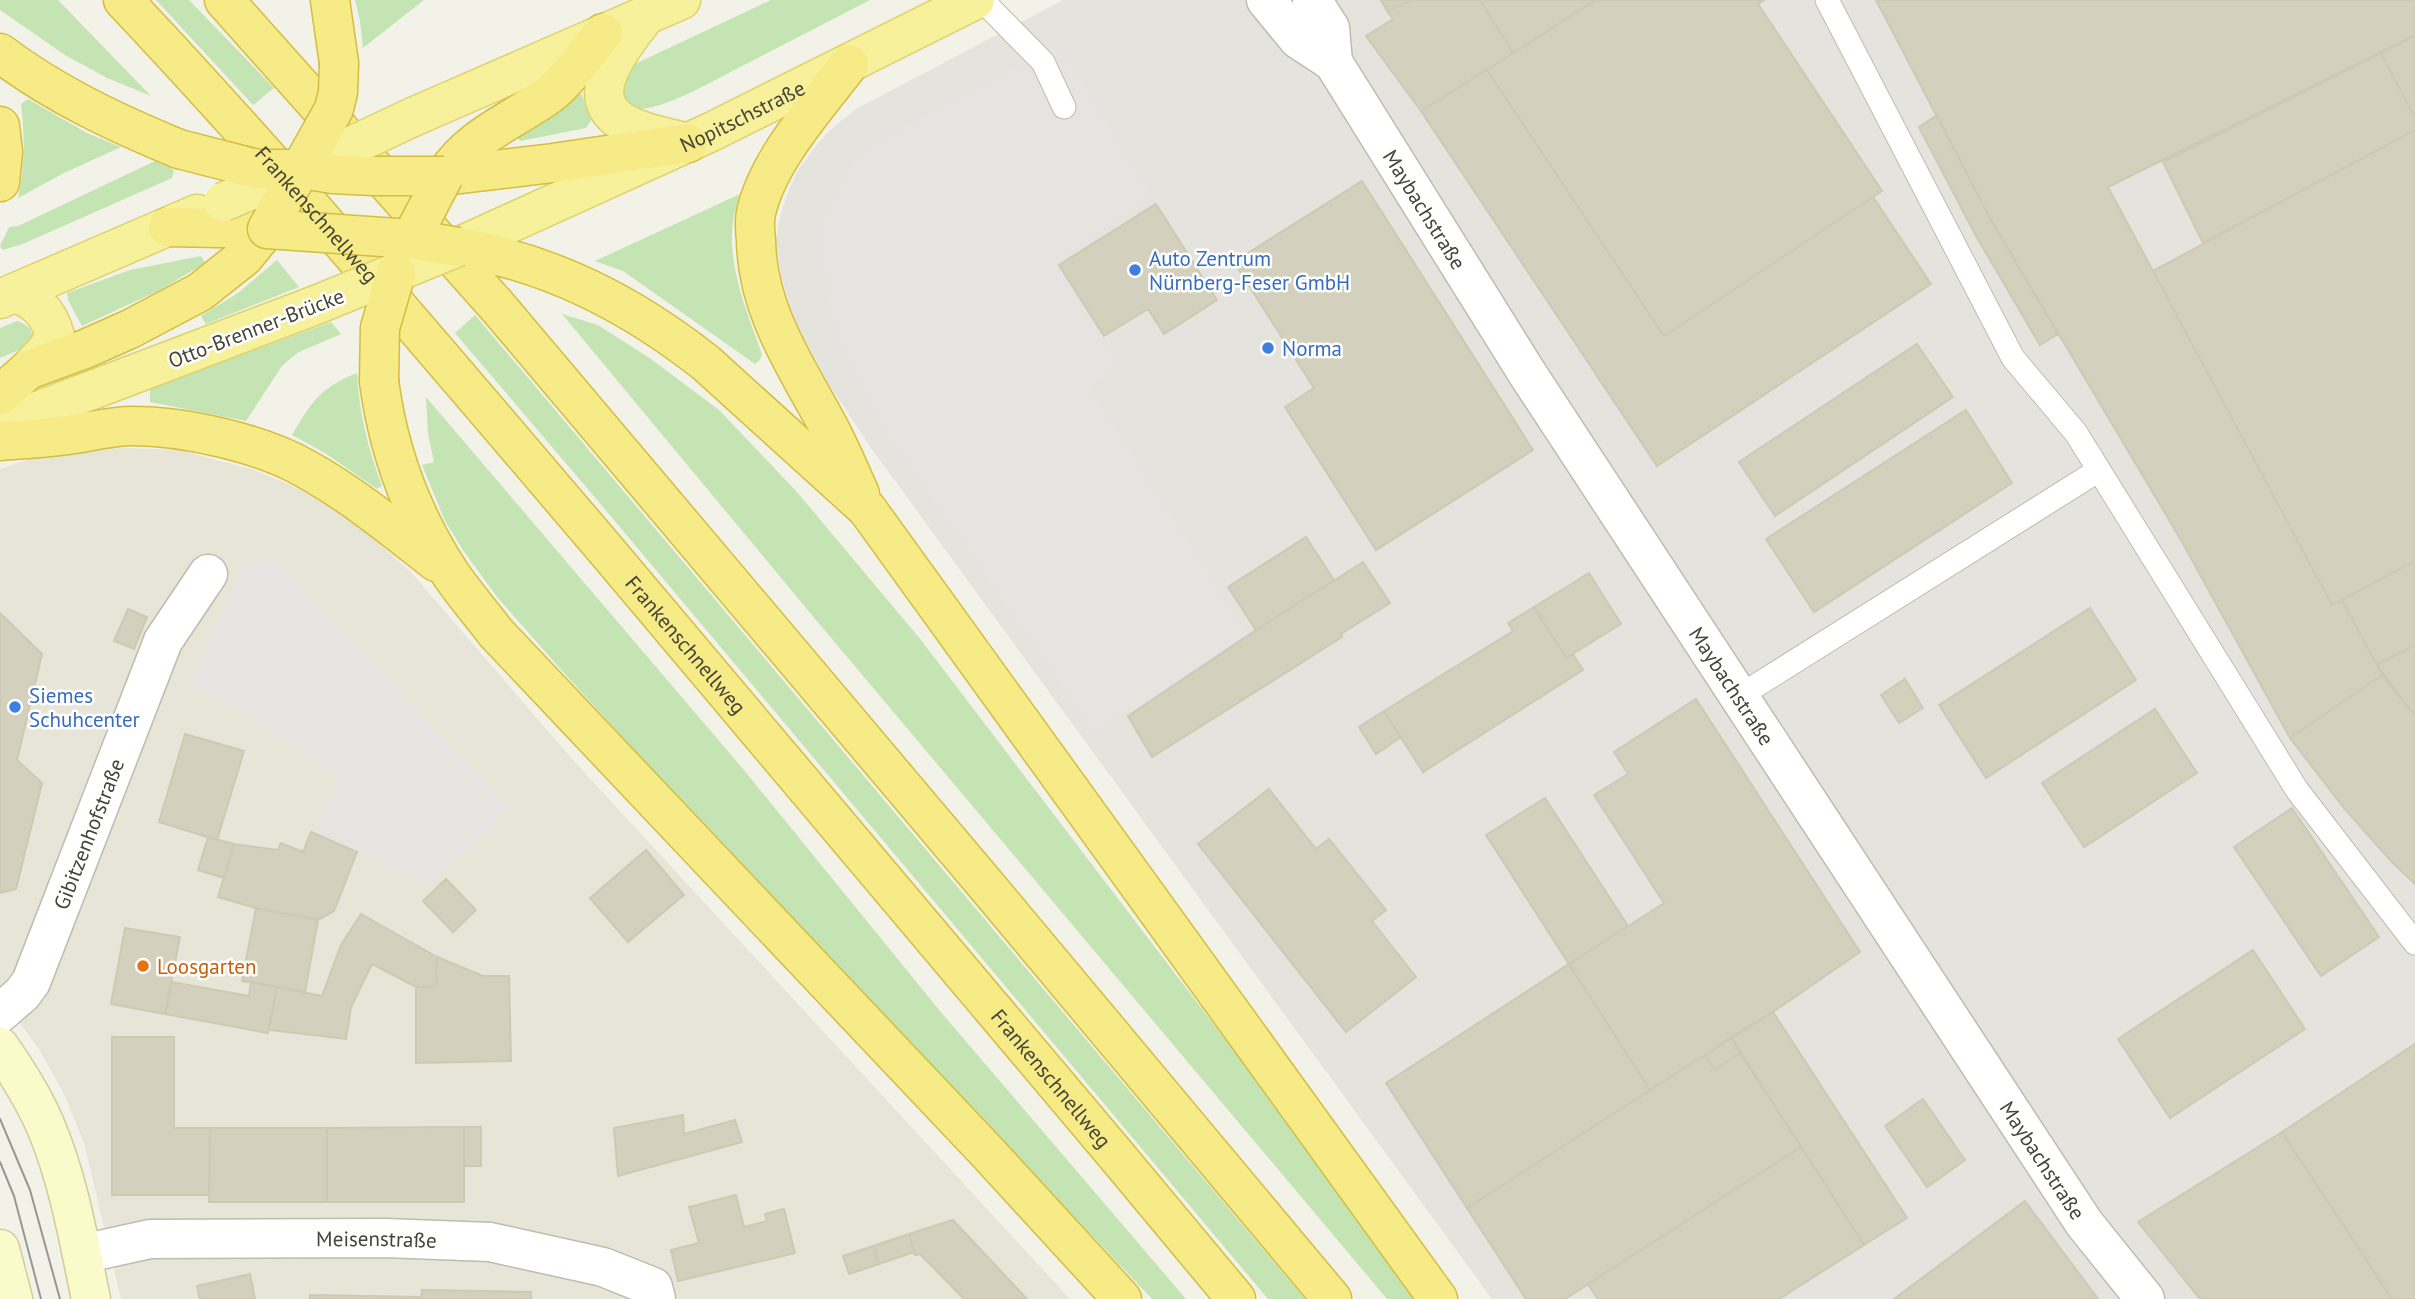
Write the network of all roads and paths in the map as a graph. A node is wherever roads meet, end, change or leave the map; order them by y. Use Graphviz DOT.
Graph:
graph roads {
  1 [pos="123,0"];
  2 [pos="224,0"];
  3 [pos="681,0"];
  4 [pos="975,0"];
  5 [pos="982,0"];
  6 [pos="1266,0"];
  7 [pos="1312,0"];
  8 [pos="1827,0"];
  9 [pos="646,15"];
  10 [pos="333,18"];
  11 [pos="603,33"];
  12 [pos="0,53"];
  13 [pos="1333,62"];
  14 [pos="849,64"];
  15 [pos="1064,107"];
  16 [pos="0,126"];
  17 [pos="688,142"];
  18 [pos="302,169"];
  19 [pos="454,172"];
  20 [pos="0,182"];
  21 [pos="249,225"];
  22 [pos="458,247"];
  23 [pos="403,256"];
  24 [pos="8,296"];
  25 [pos="14,382"];
  26 [pos="0,425"];
  27 [pos="0,441"];
  28 [pos="2099,470"];
  29 [pos="867,509"];
  30 [pos="208,574"];
  31 [pos="451,574"];
  32 [pos="1738,698"];
  33 [pos="2415,943"];
  34 [pos="0,1013"];
  35 [pos="0,1047"];
  36 [pos="0,1249"];
  37 [pos="82,1254"];
  38 [pos="13,1299"];
  39 [pos="91,1299"];
  40 [pos="656,1299"];
  41 [pos="1122,1299"];
  42 [pos="1236,1299"];
  43 [pos="1332,1299"];
  44 [pos="1438,1299"];
  45 [pos="2145,1299"];
  1 -- 42 [label="highway, Frankenschnellweg"];
  2 -- 43 [label="highway"];
  3 -- 9 [label="main road"];
  4 -- 14 [label="main road, Nopitschstraße"];
  5 -- 15 [label="lane"];
  6 -- 13 [label="street, Maybachstraße"];
  7 -- 13 [label="street, Maybachstraße"];
  8 -- 28 [label="lane"];
  9 -- 11 [label="main road"];
  9 -- 17 [label="main road"];
  10 -- 18 [label="highway, bridge"];
  11 -- 18 [label="main road, bridge"];
  11 -- 19 [label="highway"];
  12 -- 18 [label="highway, bridge"];
  13 -- 32 [label="street, Maybachstraße"];
  14 -- 17 [label="main road, Nopitschstraße"];
  14 -- 29 [label="highway"];
  16 -- 20 [label="highway"];
  17 -- 19 [label="highway"];
  17 -- 22 [label="main road, Nopitschstraße"];
  18 -- 19 [label="highway, bridge"];
  18 -- 21 [label="highway, bridge"];
  18 -- 21 [label="main road, bridge"];
  19 -- 23 [label="highway, bridge"];
  21 -- 23 [label="highway, bridge"];
  21 -- 24 [label="main road"];
  21 -- 25 [label="highway"];
  22 -- 23 [label="highway, bridge"];
  22 -- 29 [label="highway"];
  23 -- 26 [label="main road, Otto-Brenner-Brücke, bridge"];
  23 -- 31 [label="highway, bridge"];
  24 -- 25 [label="main road"];
  27 -- 31 [label="highway"];
  28 -- 32 [label="lane"];
  28 -- 33 [label="lane"];
  29 -- 44 [label="highway"];
  30 -- 34 [label="street, Gibitzenhofstraße"];
  31 -- 41 [label="highway"];
  32 -- 45 [label="street, Maybachstraße"];
  35 -- 37 [label="main road"];
  36 -- 38 [label="main road"];
  37 -- 39 [label="main road"];
  37 -- 40 [label="street, Meisenstraße"];
}
